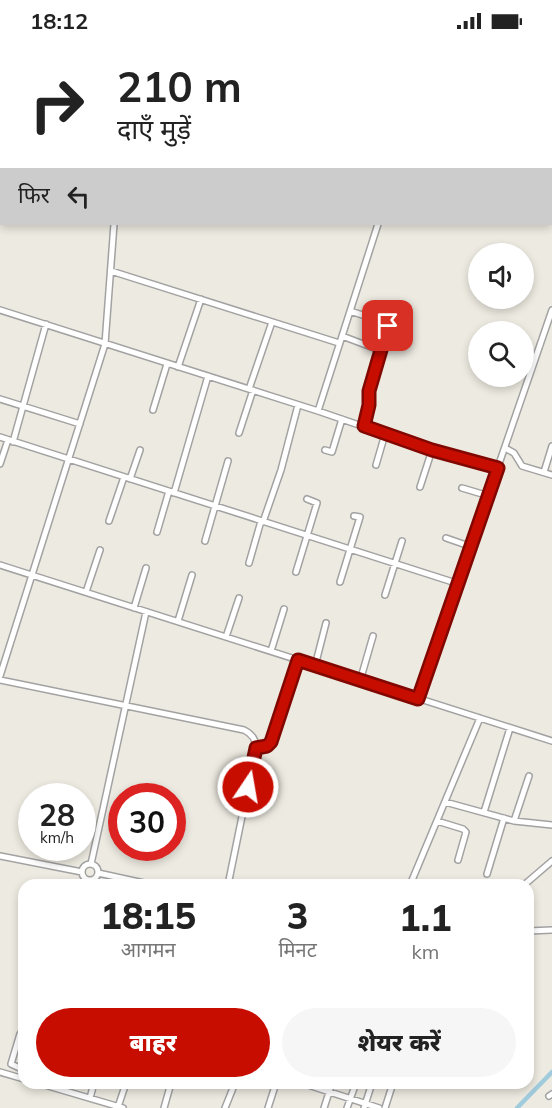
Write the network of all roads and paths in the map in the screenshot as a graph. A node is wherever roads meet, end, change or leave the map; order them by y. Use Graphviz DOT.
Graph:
graph roads {
  1 [pos="114,225"];
  2 [pos="378,225"];
  3 [pos="111,271"];
  4 [pos="201,299"];
  5 [pos="0,310"];
  6 [pos="552,310"];
  7 [pos="350,311"];
  8 [pos="272,322"];
  9 [pos="46,324"];
  10 [pos="550,325"];
  11 [pos="342,336"];
  12 [pos="339,343"];
  13 [pos="105,344"];
  14 [pos="382,351"];
  15 [pos="167,364"];
  16 [pos="178,367"];
  17 [pos="208,376"];
  18 [pos="251,390"];
  19 [pos="0,399"];
  20 [pos="298,405"];
  21 [pos="24,406"];
  22 [pos="153,410"];
  23 [pos="318,411"];
  24 [pos="342,419"];
  25 [pos="80,424"];
  26 [pos="364,426"];
  27 [pos="239,433"];
  28 [pos="386,434"];
  29 [pos="0,437"];
  30 [pos="11,441"];
  31 [pos="552,447"];
  32 [pos="506,448"];
  33 [pos="140,450"];
  34 [pos="325,450"];
  35 [pos="432,450"];
  36 [pos="68,460"];
  37 [pos="228,461"];
  38 [pos="0,464"];
  39 [pos="376,465"];
  40 [pos="498,468"];
  41 [pos="544,472"];
  42 [pos="552,475"];
  43 [pos="127,478"];
  44 [pos="420,487"];
  45 [pos="462,488"];
  46 [pos="171,492"];
  47 [pos="489,496"];
  48 [pos="307,500"];
  49 [pos="214,506"];
  50 [pos="354,516"];
  51 [pos="109,521"];
  52 [pos="262,521"];
  53 [pos="157,532"];
  54 [pos="307,536"];
  55 [pos="446,538"];
  56 [pos="205,541"];
  57 [pos="402,541"];
  58 [pos="472,547"];
  59 [pos="350,549"];
  60 [pos="100,550"];
  61 [pos="249,563"];
  62 [pos="394,564"];
  63 [pos="0,565"];
  64 [pos="146,568"];
  65 [pos="296,572"];
  66 [pos="32,575"];
  67 [pos="192,575"];
  68 [pos="340,582"];
  69 [pos="459,584"];
  70 [pos="86,592"];
  71 [pos="385,595"];
  72 [pos="238,598"];
  73 [pos="134,608"];
  74 [pos="284,609"];
  75 [pos="146,612"];
  76 [pos="178,621"];
  77 [pos="326,623"];
  78 [pos="373,636"];
  79 [pos="226,637"];
  80 [pos="271,651"];
  81 [pos="298,660"];
  82 [pos="315,666"];
  83 [pos="0,678"];
  84 [pos="360,681"];
  85 [pos="418,699"];
  86 [pos="126,705"];
  87 [pos="480,718"];
  88 [pos="510,728"];
  89 [pos="552,741"];
  90 [pos="256,748"];
  91 [pos="529,776"];
  92 [pos="445,802"];
  93 [pos="484,812"];
  94 [pos="504,818"];
  95 [pos="437,821"];
  96 [pos="514,821"];
  97 [pos="552,825"];
  98 [pos="0,856"];
  99 [pos="458,860"];
  100 [pos="552,861"];
  101 [pos="90,864"];
  102 [pos="82,872"];
  103 [pos="98,873"];
  104 [pos="487,874"];
  105 [pos="86,879"];
  106 [pos="95,879"];
  107 [pos="126,879"];
  108 [pos="229,879"];
  109 [pos="413,879"];
  110 [pos="531,879"];
  111 [pos="552,930"];
  112 [pos="534,931"];
  113 [pos="18,1041"];
  114 [pos="18,1067"];
  115 [pos="0,1072"];
  116 [pos="18,1077"];
  117 [pos="58,1089"];
  118 [pos="92,1089"];
  119 [pos="124,1089"];
  120 [pos="169,1089"];
  121 [pos="233,1089"];
  122 [pos="274,1089"];
  123 [pos="323,1089"];
  124 [pos="330,1089"];
  125 [pos="354,1089"];
  126 [pos="370,1089"];
  127 [pos="391,1089"];
  128 [pos="63,1091"];
  129 [pos="329,1092"];
  130 [pos="90,1098"];
  131 [pos="350,1099"];
  132 [pos="98,1101"];
  133 [pos="365,1106"];
  134 [pos="120,1107"];
  135 [pos="94,1108"];
  136 [pos="164,1108"];
  137 [pos="225,1108"];
  138 [pos="268,1108"];
  139 [pos="324,1108"];
  140 [pos="347,1108"];
  141 [pos="379,1108"];
  142 [pos="385,1108"];
  1 -- 3 [label="street"];
  2 -- 7 [label="street"];
  3 -- 4 [label="street"];
  3 -- 13 [label="street"];
  4 -- 8 [label="street"];
  4 -- 16 [label="street"];
  5 -- 9 [label="street"];
  6 -- 10 [label="street"];
  7 -- 11 [label="street"];
  7 -- 14 [label="street"];
  8 -- 12 [label="street"];
  8 -- 18 [label="street"];
  9 -- 13 [label="street"];
  9 -- 21 [label="street"];
  10 -- 32 [label="street"];
  11 -- 12 [label="street"];
  11 -- 14 [label="street"];
  12 -- 23 [label="street"];
  13 -- 15 [label="street"];
  13 -- 25 [label="street"];
  14 -- 26 [label="street"];
  15 -- 16 [label="street"];
  15 -- 22 [label="street"];
  16 -- 17 [label="street"];
  17 -- 18 [label="street"];
  17 -- 46 [label="street"];
  18 -- 20 [label="street"];
  18 -- 27 [label="street"];
  19 -- 21 [label="street"];
  20 -- 23 [label="street"];
  20 -- 52 [label="street"];
  21 -- 25 [label="street"];
  21 -- 30 [label="street"];
  23 -- 24 [label="street"];
  24 -- 26 [label="street"];
  24 -- 34 [label="street"];
  25 -- 36 [label="street"];
  26 -- 28 [label="street"];
  28 -- 35 [label="street"];
  28 -- 39 [label="street"];
  29 -- 30 [label="street"];
  30 -- 36 [label="street"];
  30 -- 38 [label="street"];
  31 -- 41 [label="street"];
  32 -- 40 [label="street"];
  32 -- 41 [label="street"];
  33 -- 43 [label="street"];
  35 -- 40 [label="street"];
  35 -- 44 [label="street"];
  36 -- 43 [label="street"];
  36 -- 66 [label="street"];
  37 -- 49 [label="street"];
  40 -- 47 [label="street"];
  41 -- 42 [label="street"];
  43 -- 46 [label="street"];
  43 -- 51 [label="street"];
  45 -- 47 [label="street"];
  46 -- 49 [label="street"];
  46 -- 53 [label="street"];
  47 -- 58 [label="street"];
  48 -- 54 [label="street"];
  49 -- 52 [label="street"];
  49 -- 56 [label="street"];
  50 -- 59 [label="street"];
  52 -- 54 [label="street"];
  52 -- 61 [label="street"];
  54 -- 59 [label="street"];
  54 -- 65 [label="street"];
  55 -- 58 [label="street"];
  57 -- 62 [label="street"];
  58 -- 69 [label="street"];
  59 -- 62 [label="street"];
  59 -- 68 [label="street"];
  60 -- 70 [label="street"];
  62 -- 69 [label="street"];
  62 -- 71 [label="street"];
  63 -- 66 [label="street"];
  64 -- 73 [label="street"];
  66 -- 70 [label="street"];
  66 -- 83 [label="street"];
  67 -- 76 [label="street"];
  69 -- 85 [label="street"];
  70 -- 73 [label="street"];
  72 -- 79 [label="street"];
  73 -- 75 [label="street"];
  74 -- 80 [label="street"];
  75 -- 76 [label="street"];
  75 -- 86 [label="street"];
  76 -- 79 [label="street"];
  77 -- 82 [label="street"];
  78 -- 84 [label="street"];
  79 -- 80 [label="street"];
  80 -- 81 [label="street"];
  81 -- 82 [label="street"];
  81 -- 90 [label="street"];
  82 -- 84 [label="street"];
  83 -- 86 [label="street"];
  84 -- 85 [label="street"];
  85 -- 87 [label="street"];
  86 -- 90 [label="street"];
  86 -- 101 [label="street"];
  87 -- 88 [label="street"];
  87 -- 92 [label="street"];
  88 -- 89 [label="street"];
  88 -- 93 [label="street"];
  90 -- 108 [label="street"];
  91 -- 96 [label="street"];
  92 -- 93 [label="street"];
  92 -- 95 [label="street"];
  93 -- 94 [label="street"];
  94 -- 96 [label="street"];
  94 -- 104 [label="street"];
  95 -- 99 [label="street"];
  95 -- 109 [label="street"];
  96 -- 97 [label="street"];
  98 -- 102 [label="street"];
  100 -- 110 [label="street"];
  101 -- 102 [label="street"];
  101 -- 103 [label="street"];
  102 -- 105 [label="street"];
  103 -- 106 [label="street"];
  103 -- 107 [label="street"];
  111 -- 112 [label="street"];
  113 -- 114 [label="street"];
  115 -- 116 [label="street"];
  117 -- 128 [label="street"];
  118 -- 130 [label="street"];
  119 -- 134 [label="street"];
  120 -- 136 [label="street"];
  121 -- 137 [label="street"];
  122 -- 138 [label="street"];
  123 -- 129 [label="street"];
  124 -- 129 [label="street"];
  125 -- 131 [label="street"];
  126 -- 133 [label="street"];
  127 -- 142 [label="street"];
  128 -- 130 [label="street"];
  129 -- 131 [label="street"];
  129 -- 139 [label="street"];
  130 -- 132 [label="street"];
  131 -- 133 [label="street"];
  131 -- 140 [label="street"];
  132 -- 134 [label="street"];
  132 -- 135 [label="street"];
  133 -- 141 [label="street"];
}
